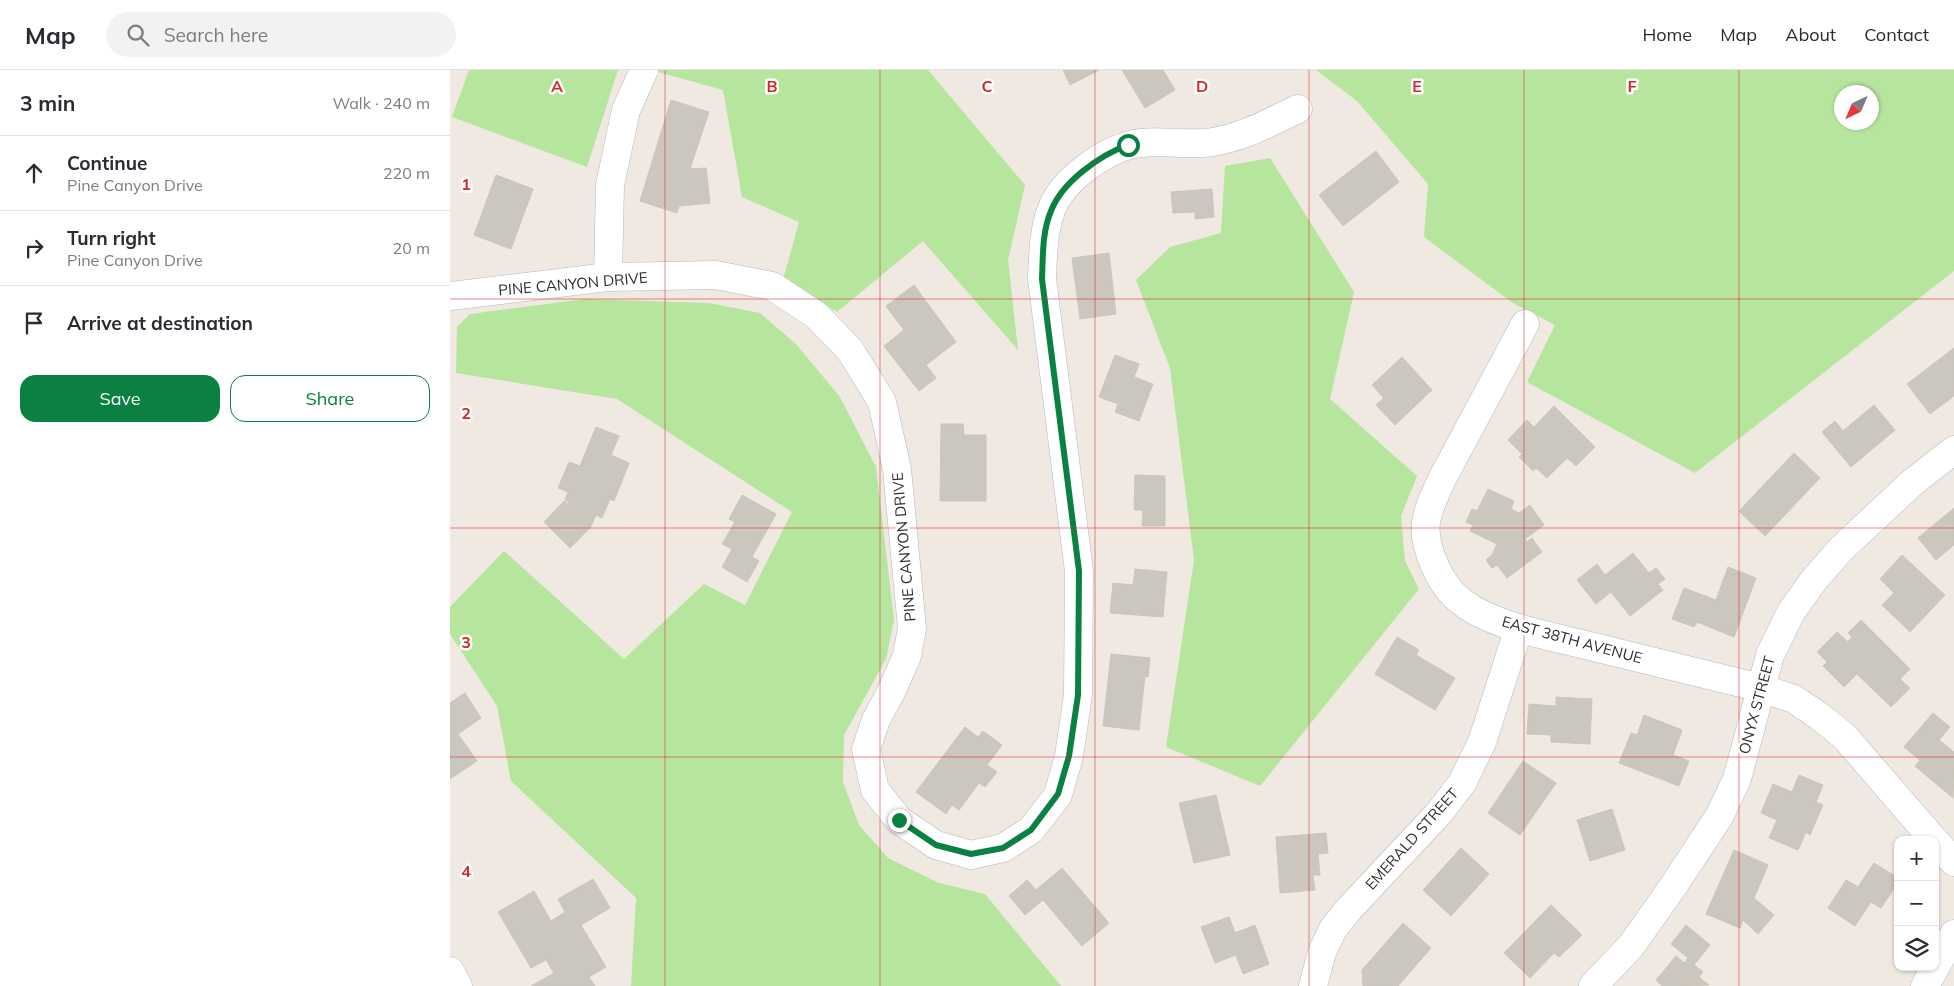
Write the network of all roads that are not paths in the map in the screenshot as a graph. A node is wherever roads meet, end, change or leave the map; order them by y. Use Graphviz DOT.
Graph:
graph roads {
  1 [pos="644,70"];
  2 [pos="1298,109"];
  3 [pos="608,277"];
  4 [pos="450,296"];
  5 [pos="1524,324"];
  6 [pos="1954,450"];
  7 [pos="1519,628"];
  8 [pos="1761,688"];
  9 [pos="1932,836"];
  10 [pos="1939,845"];
  11 [pos="1954,862"];
  12 [pos="1954,934"];
  13 [pos="450,971"];
  14 [pos="458,986"];
  15 [pos="1313,986"];
  16 [pos="1594,986"];
  17 [pos="1925,986"];
  1 -- 3 [label="street"];
  2 -- 3 [label="street, PINE CANYON DRIVE"];
  3 -- 4 [label="street, PINE CANYON DRIVE"];
  5 -- 7 [label="street, EAST 38TH AVENUE"];
  6 -- 8 [label="street, ONYX STREET"];
  7 -- 8 [label="street, EAST 38TH AVENUE"];
  7 -- 15 [label="street, EMERALD STREET"];
  8 -- 9 [label="street, EAST 38TH AVENUE"];
  8 -- 16 [label="street, ONYX STREET"];
  10 -- 11 [label="street, EAST 38TH AVENUE"];
  12 -- 17 [label="street"];
  13 -- 14 [label="street"];
}
